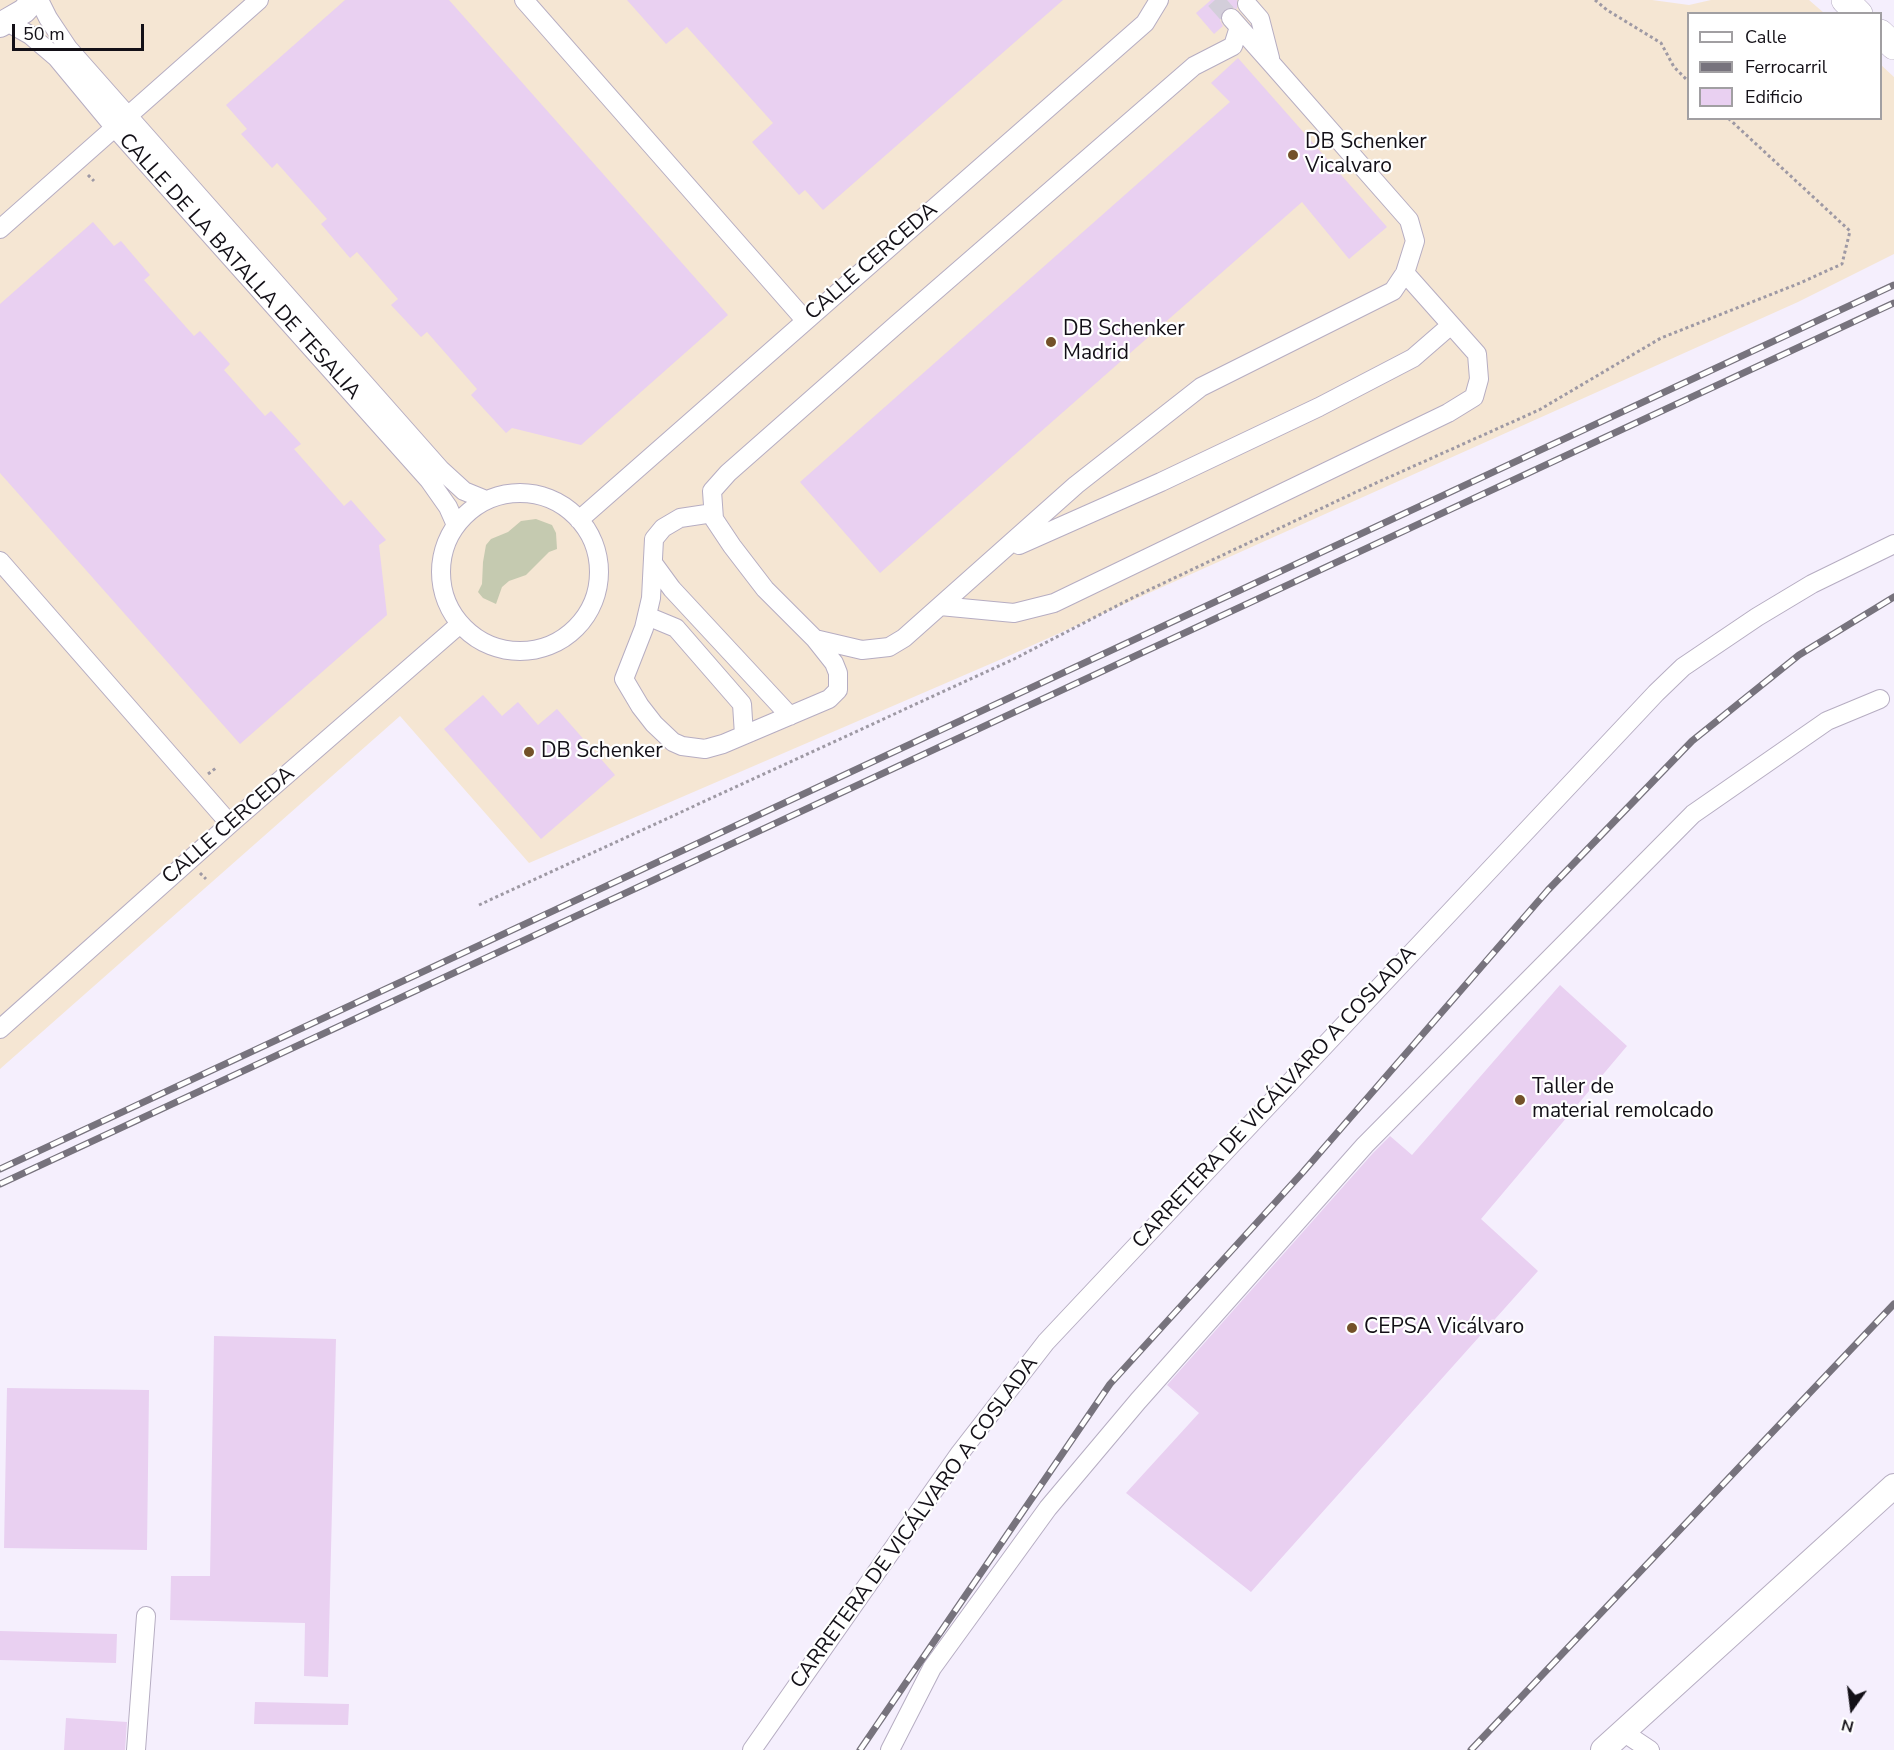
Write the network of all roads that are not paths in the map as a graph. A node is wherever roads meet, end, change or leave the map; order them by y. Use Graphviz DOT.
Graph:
graph roads {
  1 [pos="34,0"];
  2 [pos="39,0"];
  3 [pos="259,0"];
  4 [pos="524,0"];
  5 [pos="1159,0"];
  6 [pos="1845,0"];
  7 [pos="1247,4"];
  8 [pos="1857,12"];
  9 [pos="4,24"];
  10 [pos="1882,34"];
  11 [pos="1894,46"];
  12 [pos="1271,63"];
  13 [pos="122,122"];
  14 [pos="0,230"];
  15 [pos="1406,273"];
  16 [pos="805,320"];
  17 [pos="1451,325"];
  18 [pos="486,500"];
  19 [pos="713,513"];
  20 [pos="579,520"];
  21 [pos="456,525"];
  22 [pos="1894,544"];
  23 [pos="998,555"];
  24 [pos="0,561"];
  25 [pos="653,563"];
  26 [pos="940,606"];
  27 [pos="646,616"];
  28 [pos="460,624"];
  29 [pos="815,639"];
  30 [pos="1880,699"];
  31 [pos="790,716"];
  32 [pos="744,735"];
  33 [pos="230,824"];
  34 [pos="0,1029"];
  35 [pos="1894,1486"];
  36 [pos="146,1616"];
  37 [pos="1623,1732"];
  38 [pos="136,1750"];
  39 [pos="753,1750"];
  40 [pos="890,1750"];
  41 [pos="1603,1750"];
  42 [pos="1650,1750"];
  1 -- 9 [label="main road"];
  2 -- 13 [label="street, CALLE DE LA BATALLA DE TESALIA"];
  3 -- 13 [label="street"];
  4 -- 16 [label="street"];
  5 -- 16 [label="street, CALLE CERCEDA"];
  6 -- 8 [label="highway"];
  7 -- 12 [label="street"];
  9 -- 13 [label="street, CALLE DE LA BATALLA DE TESALIA"];
  10 -- 11 [label="highway"];
  12 -- 15 [label="street"];
  12 -- 19 [label="street"];
  13 -- 14 [label="street"];
  13 -- 18 [label="street, CALLE DE LA BATALLA DE TESALIA"];
  13 -- 21 [label="street, CALLE DE LA BATALLA DE TESALIA"];
  15 -- 17 [label="street"];
  15 -- 23 [label="street"];
  16 -- 20 [label="street, CALLE CERCEDA"];
  17 -- 23 [label="street"];
  17 -- 26 [label="street"];
  18 -- 20 [label="street"];
  18 -- 21 [label="street"];
  19 -- 25 [label="street"];
  19 -- 29 [label="street"];
  20 -- 28 [label="street"];
  21 -- 28 [label="street"];
  22 -- 39 [label="street, CARRETERA DE VICÁLVARO A COSLADA"];
  23 -- 26 [label="street"];
  24 -- 33 [label="street"];
  25 -- 27 [label="street"];
  25 -- 31 [label="street"];
  26 -- 29 [label="street"];
  27 -- 32 [label="street"];
  27 -- 32 [label="street"];
  28 -- 33 [label="street, CALLE CERCEDA"];
  29 -- 31 [label="street"];
  30 -- 40 [label="street"];
  31 -- 32 [label="street"];
  33 -- 34 [label="street, CALLE CERCEDA"];
  35 -- 37 [label="main road"];
  36 -- 38 [label="street"];
  37 -- 41 [label="main road"];
  37 -- 42 [label="street"];
}
